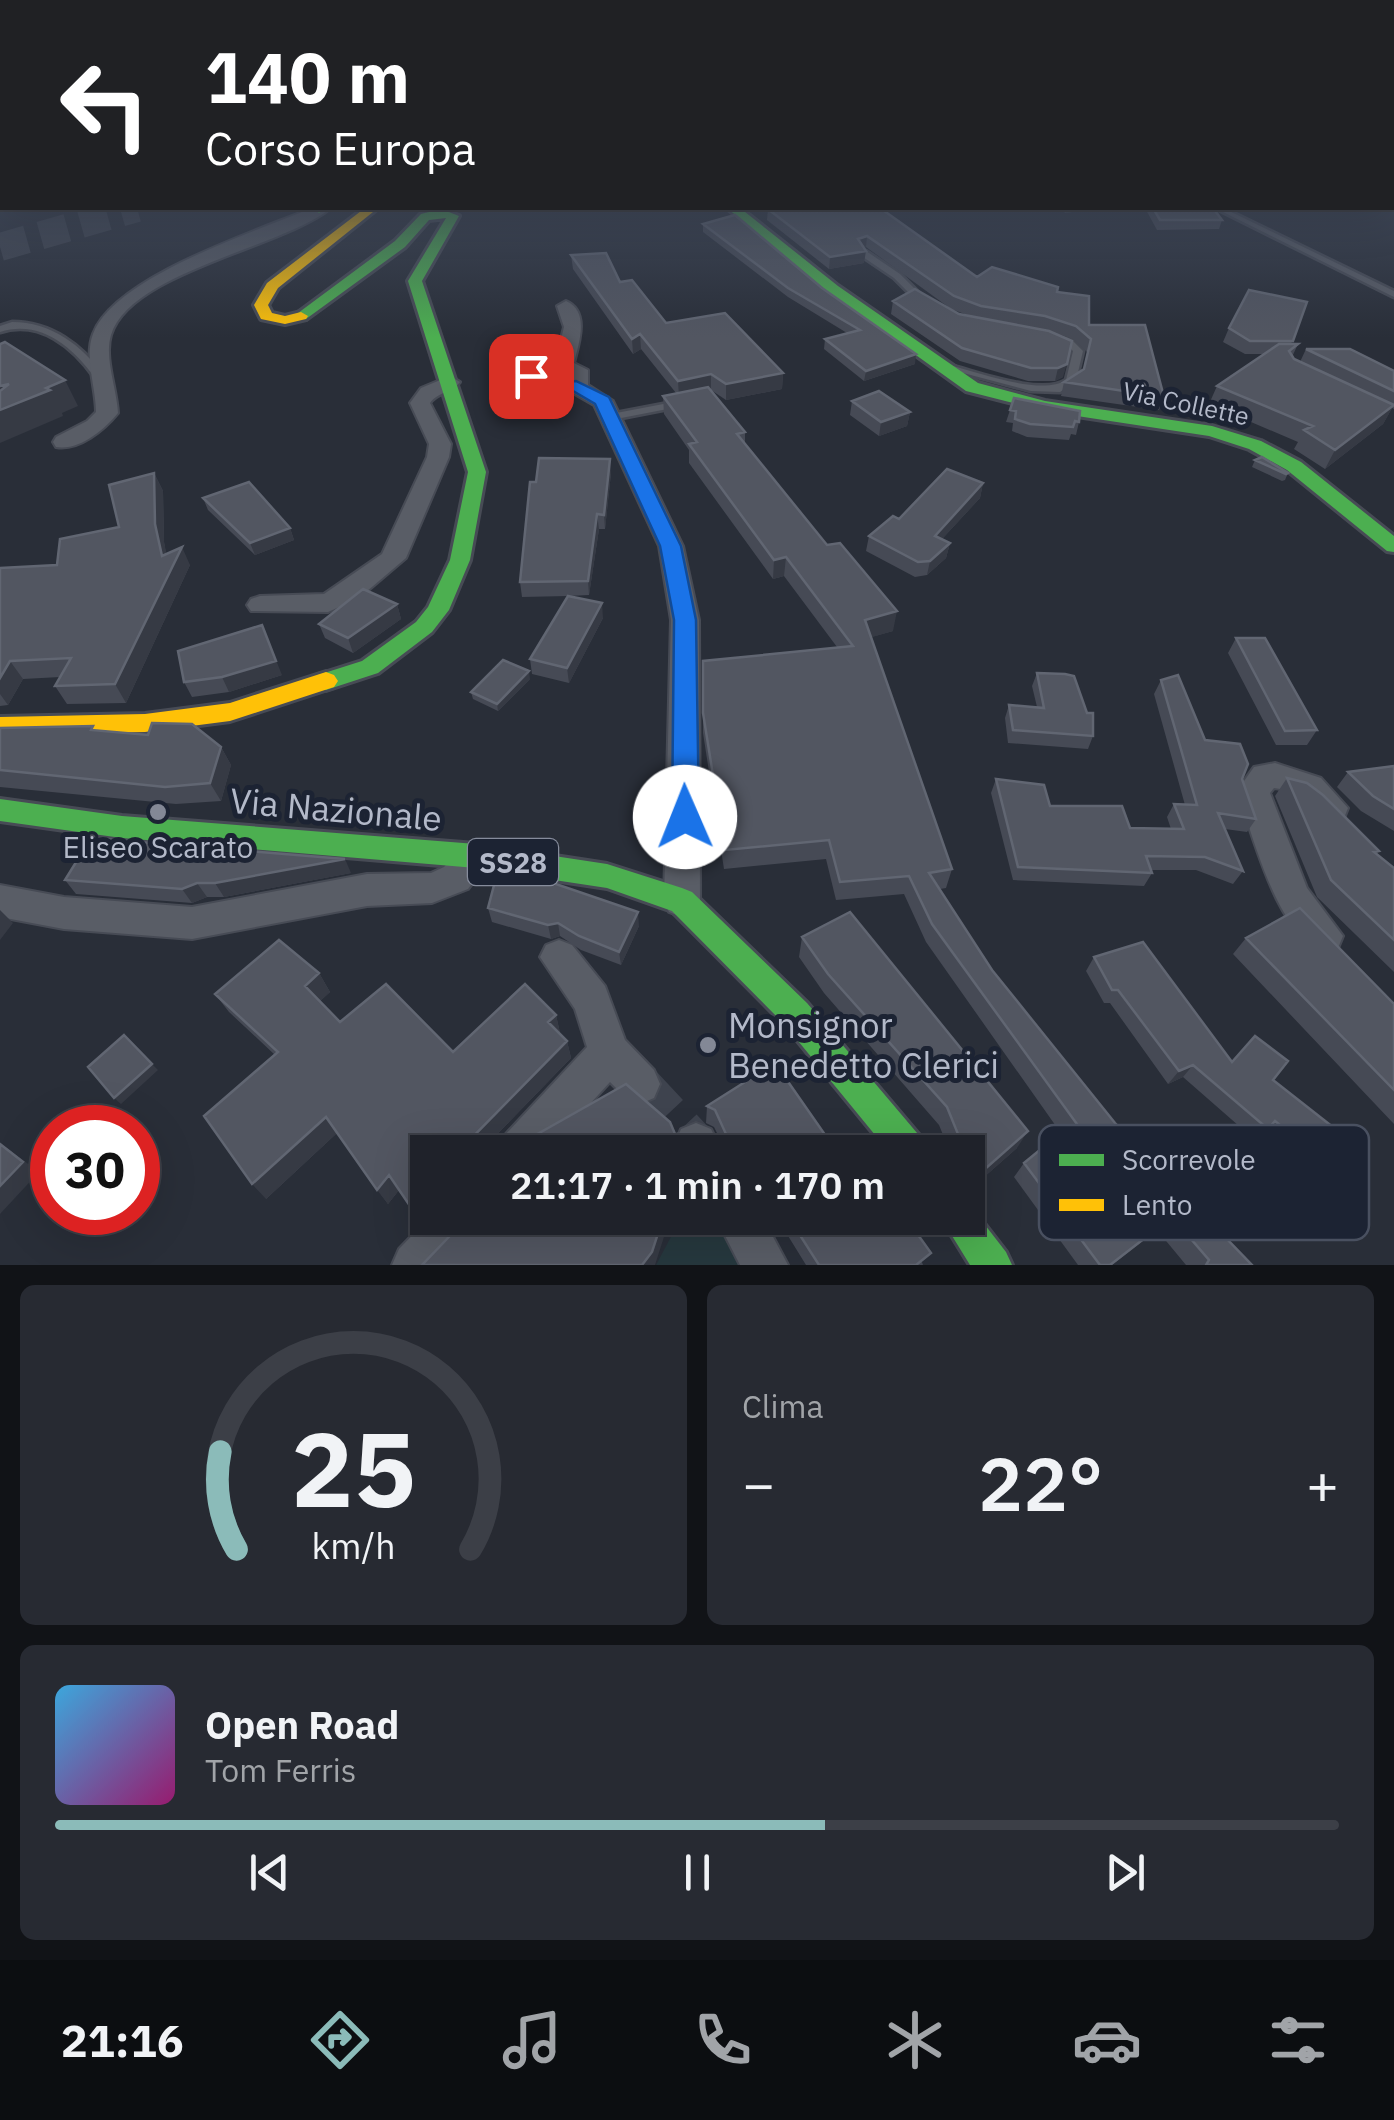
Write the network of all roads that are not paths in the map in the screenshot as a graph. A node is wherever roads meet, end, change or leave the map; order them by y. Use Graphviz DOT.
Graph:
graph roads {
  1 [pos="292,220"];
  2 [pos="357,220"];
  3 [pos="423,220"];
  4 [pos="451,220"];
  5 [pos="748,220"];
  6 [pos="1243,220"];
  7 [pos="863,253"];
  8 [pos="1394,294"];
  9 [pos="566,306"];
  10 [pos="933,307"];
  11 [pos="0,329"];
  12 [pos="1054,340"];
  13 [pos="942,368"];
  14 [pos="450,382"];
  15 [pos="108,391"];
  16 [pos="695,400"];
  17 [pos="611,417"];
  18 [pos="64,442"];
  19 [pos="1394,546"];
  20 [pos="260,605"];
  21 [pos="0,726"];
  22 [pos="0,810"];
  23 [pos="1354,832"];
  24 [pos="476,856"];
  25 [pos="0,900"];
  26 [pos="682,900"];
  27 [pos="559,956"];
  28 [pos="1354,964"];
  29 [pos="609,1053"];
  30 [pos="640,1084"];
  31 [pos="534,1135"];
  32 [pos="897,1135"];
  33 [pos="442,1235"];
  34 [pos="748,1235"];
  35 [pos="971,1235"];
  36 [pos="415,1265"];
  37 [pos="765,1265"];
  38 [pos="993,1265"];
  1 -- 15 [label="street"];
  2 -- 3 [label="street"];
  4 -- 14 [label="street"];
  5 -- 13 [label="street, Via Collette"];
  6 -- 8 [label="lane"];
  7 -- 10 [label="lane"];
  9 -- 17 [label="street"];
  11 -- 15 [label="lane"];
  12 -- 13 [label="lane, Via Collette"];
  13 -- 19 [label="street, Via Collette"];
  14 -- 20 [label="street"];
  14 -- 21 [label="street"];
  15 -- 18 [label="street"];
  16 -- 17 [label="lane"];
  17 -- 26 [label="street"];
  22 -- 24 [label="street, Via Nazionale / SS28"];
  23 -- 28 [label="street"];
  24 -- 25 [label="street"];
  24 -- 26 [label="street, Via Nazionale / SS28"];
  26 -- 32 [label="street, Via Nazionale / SS28"];
  27 -- 29 [label="street"];
  29 -- 30 [label="street"];
  29 -- 31 [label="street"];
  33 -- 36 [label="street"];
  34 -- 37 [label="street"];
  35 -- 38 [label="street"];
}
